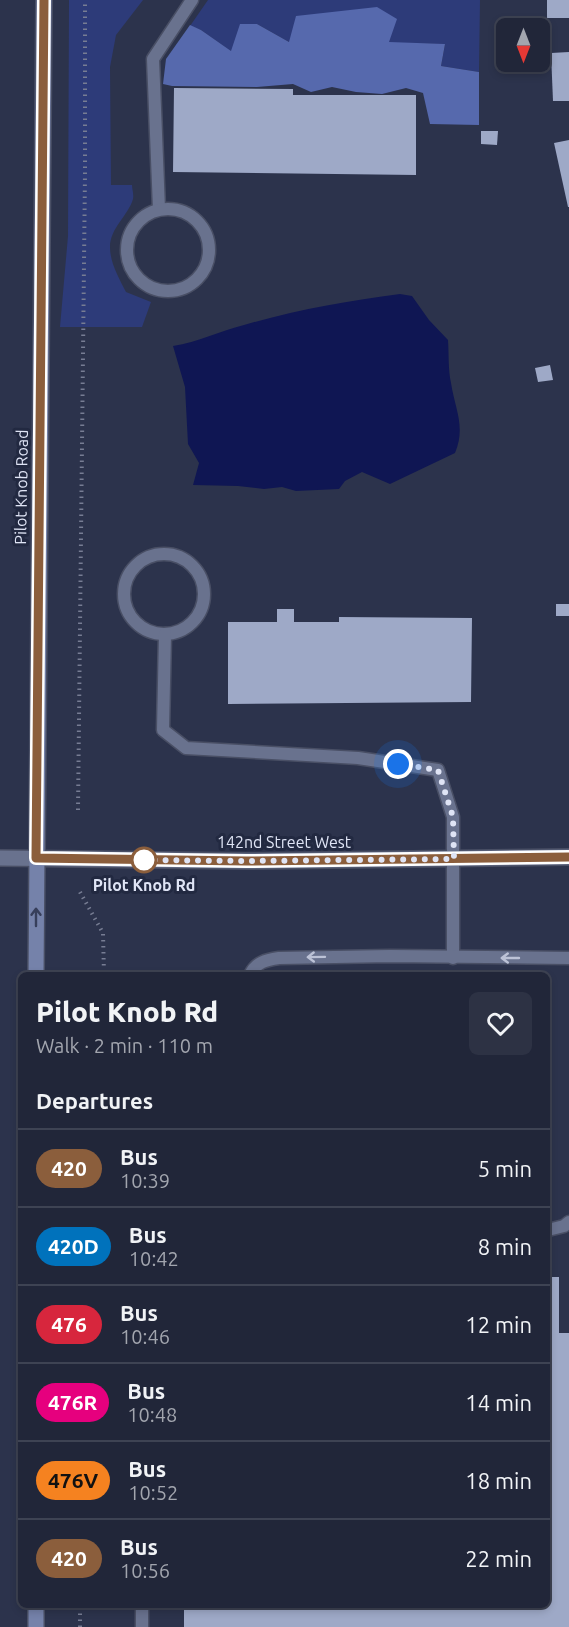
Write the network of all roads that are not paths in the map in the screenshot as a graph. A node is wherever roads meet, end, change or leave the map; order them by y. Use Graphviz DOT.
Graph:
graph roads {
  1 [pos="44,0"];
  2 [pos="192,0"];
  3 [pos="159,209"];
  4 [pos="165,634"];
  5 [pos="0,858"];
  6 [pos="36,858"];
  7 [pos="569,858"];
  8 [pos="454,859"];
  9 [pos="453,958"];
  10 [pos="569,958"];
  11 [pos="36,972"];
  12 [pos="252,972"];
  13 [pos="569,1222"];
  14 [pos="550,1230"];
  15 [pos="36,1608"];
  16 [pos="142,1608"];
  17 [pos="36,1627"];
  18 [pos="142,1627"];
  1 -- 6 [label="main road, Pilot Knob Road"];
  2 -- 3 [label="lane"];
  3 -- 3 [label="lane"];
  4 -- 4 [label="lane"];
  4 -- 8 [label="lane"];
  5 -- 6 [label="street, 142nd Street West"];
  6 -- 8 [label="street, 142nd Street West"];
  11 -- 6 [label="main road, Pilot Knob Road, one-way"];
  7 -- 8 [label="street, 142nd Street West"];
  8 -- 9 [label="lane"];
  10 -- 9 [label="lane, one-way"];
  9 -- 12 [label="lane, one-way"];
  13 -- 14 [label="lane"];
  15 -- 17 [label="main road"];
  16 -- 18 [label="lane"];
}
